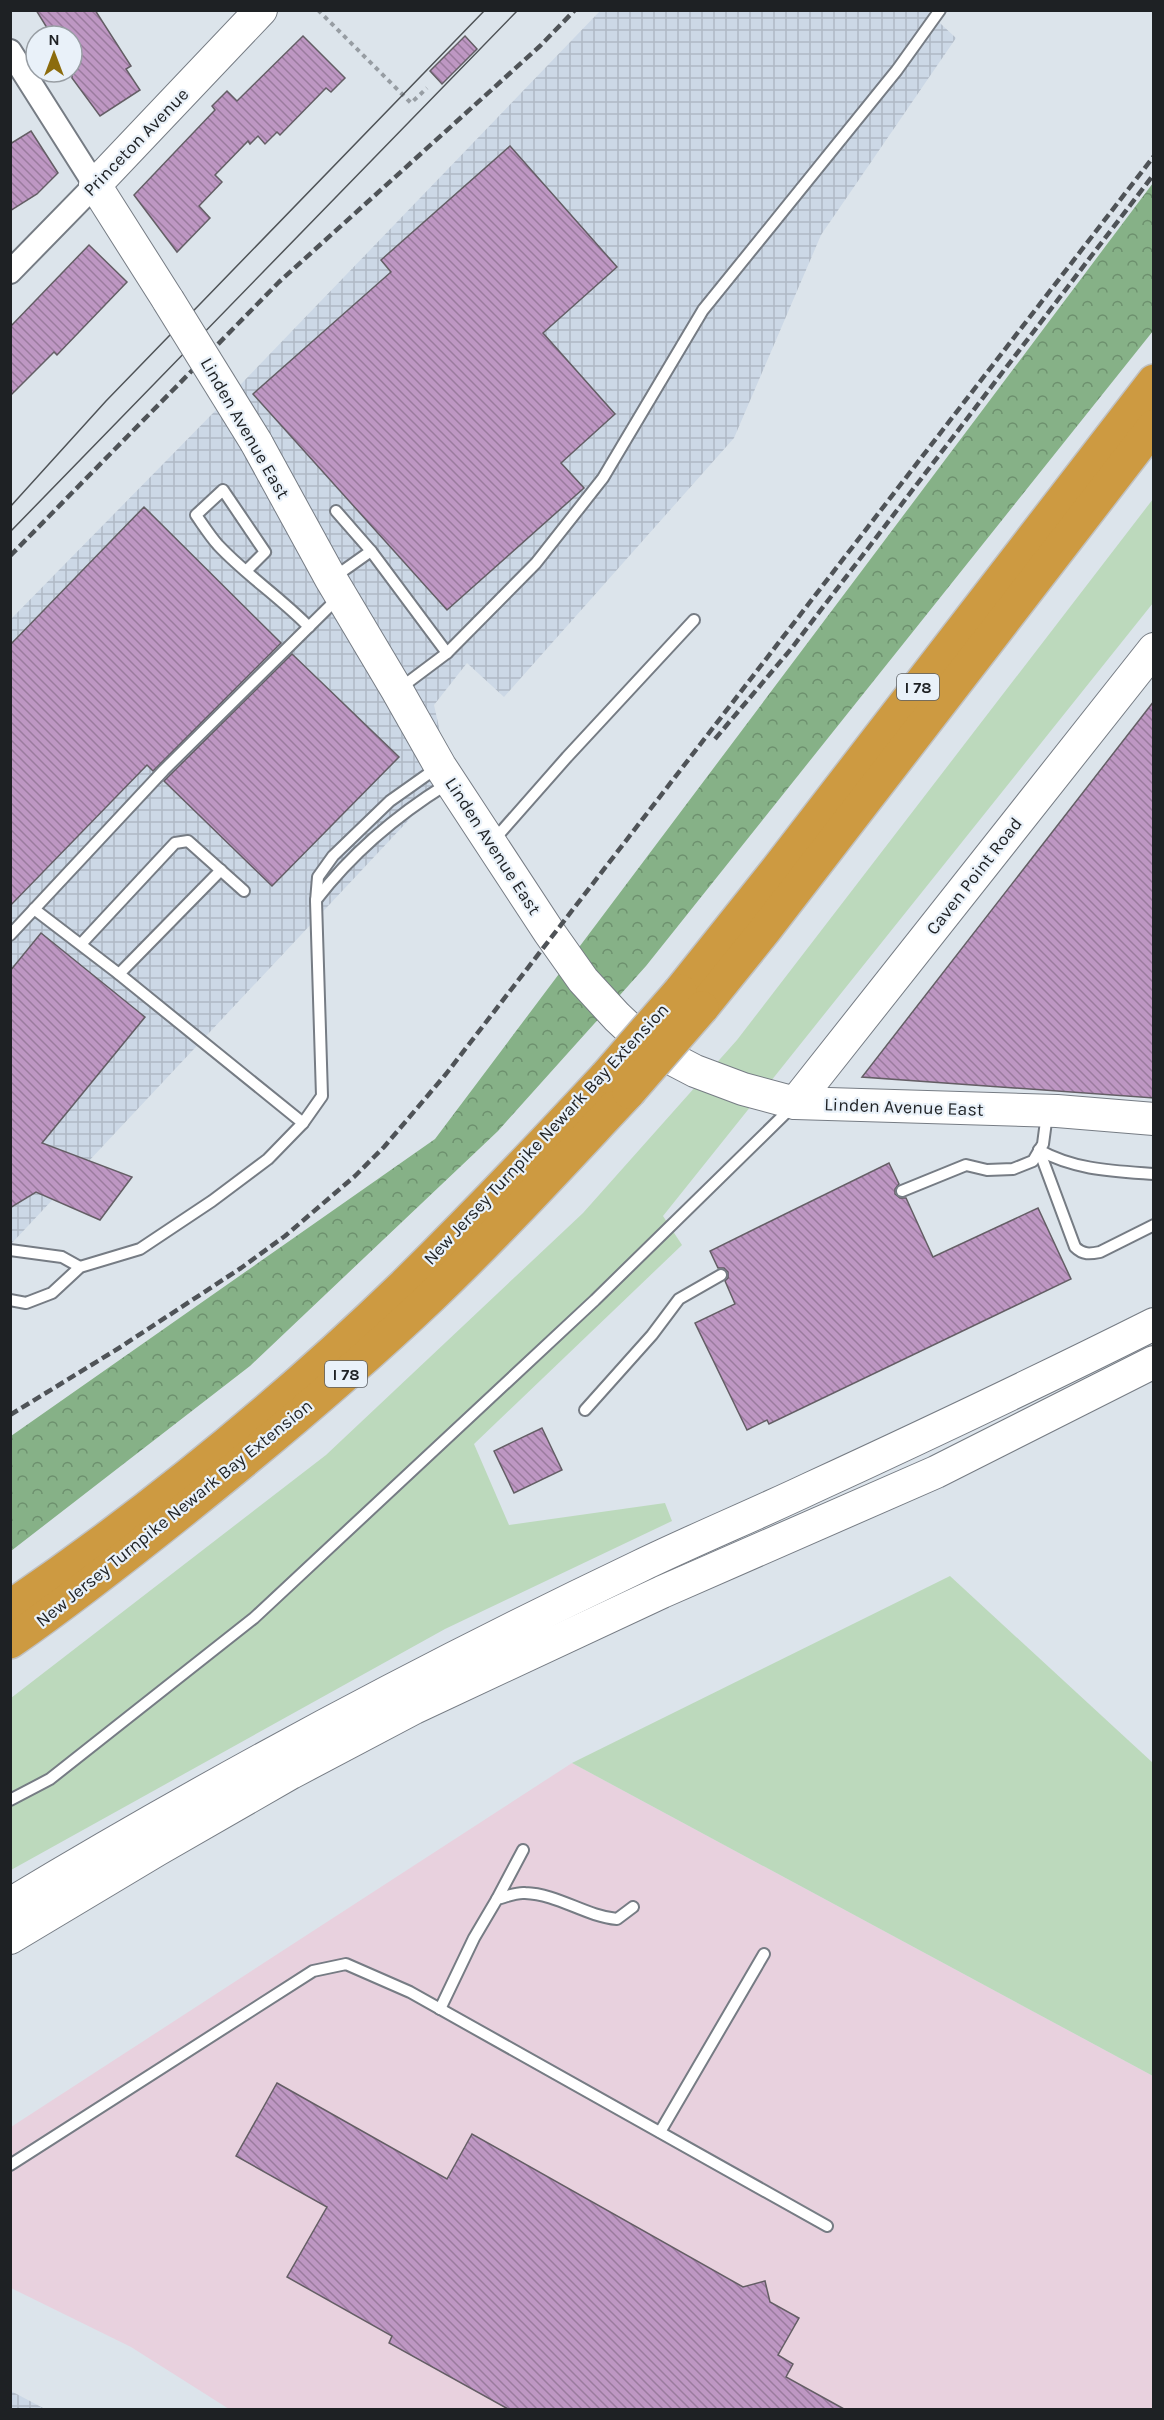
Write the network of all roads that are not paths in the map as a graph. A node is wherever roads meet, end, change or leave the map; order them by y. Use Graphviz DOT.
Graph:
graph roads {
  1 [pos="261,10"];
  2 [pos="940,10"];
  3 [pos="10,51"];
  4 [pos="95,185"];
  5 [pos="10,272"];
  6 [pos="1154,381"];
  7 [pos="1154,426"];
  8 [pos="336,511"];
  9 [pos="371,551"];
  10 [pos="247,570"];
  11 [pos="336,587"];
  12 [pos="694,620"];
  13 [pos="309,627"];
  14 [pos="1154,649"];
  15 [pos="447,653"];
  16 [pos="397,690"];
  17 [pos="445,774"];
  18 [pos="491,844"];
  19 [pos="221,870"];
  20 [pos="244,891"];
  21 [pos="316,901"];
  22 [pos="34,909"];
  23 [pos="10,935"];
  24 [pos="81,944"];
  25 [pos="119,974"];
  26 [pos="691,999"];
  27 [pos="795,1104"];
  28 [pos="1047,1111"];
  29 [pos="1154,1119"];
  30 [pos="303,1123"];
  31 [pos="1039,1150"];
  32 [pos="1154,1174"];
  33 [pos="902,1191"];
  34 [pos="1154,1225"];
  35 [pos="10,1250"];
  36 [pos="80,1267"];
  37 [pos="722,1275"];
  38 [pos="10,1300"];
  39 [pos="1154,1324"];
  40 [pos="1154,1362"];
  41 [pos="585,1410"];
  42 [pos="18,1619"];
  43 [pos="10,1800"];
  44 [pos="522,1850"];
  45 [pos="497,1899"];
  46 [pos="10,1905"];
  47 [pos="633,1907"];
  48 [pos="10,1938"];
  49 [pos="764,1954"];
  50 [pos="440,2009"];
  51 [pos="660,2132"];
  52 [pos="10,2165"];
  53 [pos="827,2226"];
  1 -- 4 [label="street, Princeton Avenue"];
  2 -- 15 [label="lane"];
  3 -- 4 [label="street"];
  4 -- 5 [label="street, Princeton Avenue"];
  4 -- 11 [label="street, Linden Avenue East, bridge"];
  6 -- 26 [label="highway, New Jersey Turnpike Newark Bay Extension / I 78"];
  7 -- 26 [label="highway, New Jersey Turnpike Newark Bay Extension / I 78"];
  8 -- 9 [label="lane"];
  9 -- 11 [label="lane"];
  9 -- 15 [label="lane"];
  10 -- 10 [label="lane"];
  10 -- 13 [label="lane"];
  11 -- 13 [label="lane"];
  11 -- 16 [label="street, Linden Avenue East"];
  12 -- 18 [label="lane"];
  13 -- 22 [label="lane"];
  14 -- 27 [label="street, Caven Point Road"];
  15 -- 16 [label="lane"];
  16 -- 17 [label="street, Linden Avenue East"];
  17 -- 18 [label="street, Linden Avenue East"];
  17 -- 21 [label="lane"];
  17 -- 21 [label="lane"];
  18 -- 27 [label="street, Linden Avenue East"];
  19 -- 20 [label="lane"];
  19 -- 24 [label="lane"];
  19 -- 25 [label="lane"];
  21 -- 30 [label="lane"];
  22 -- 23 [label="lane"];
  22 -- 24 [label="lane"];
  24 -- 25 [label="lane"];
  25 -- 30 [label="lane"];
  26 -- 42 [label="highway, New Jersey Turnpike Newark Bay Extension / I 78, bridge"];
  27 -- 28 [label="street, Linden Avenue East"];
  27 -- 43 [label="lane"];
  28 -- 29 [label="street, Linden Avenue East"];
  28 -- 31 [label="lane"];
  30 -- 36 [label="lane"];
  31 -- 32 [label="lane"];
  31 -- 33 [label="lane"];
  31 -- 34 [label="lane"];
  35 -- 36 [label="lane"];
  36 -- 38 [label="lane"];
  37 -- 41 [label="lane"];
  39 -- 46 [label="street"];
  40 -- 48 [label="street"];
  44 -- 45 [label="lane"];
  45 -- 47 [label="lane"];
  45 -- 50 [label="lane"];
  49 -- 51 [label="lane"];
  50 -- 51 [label="lane"];
  50 -- 52 [label="lane"];
  51 -- 53 [label="lane"];
}
